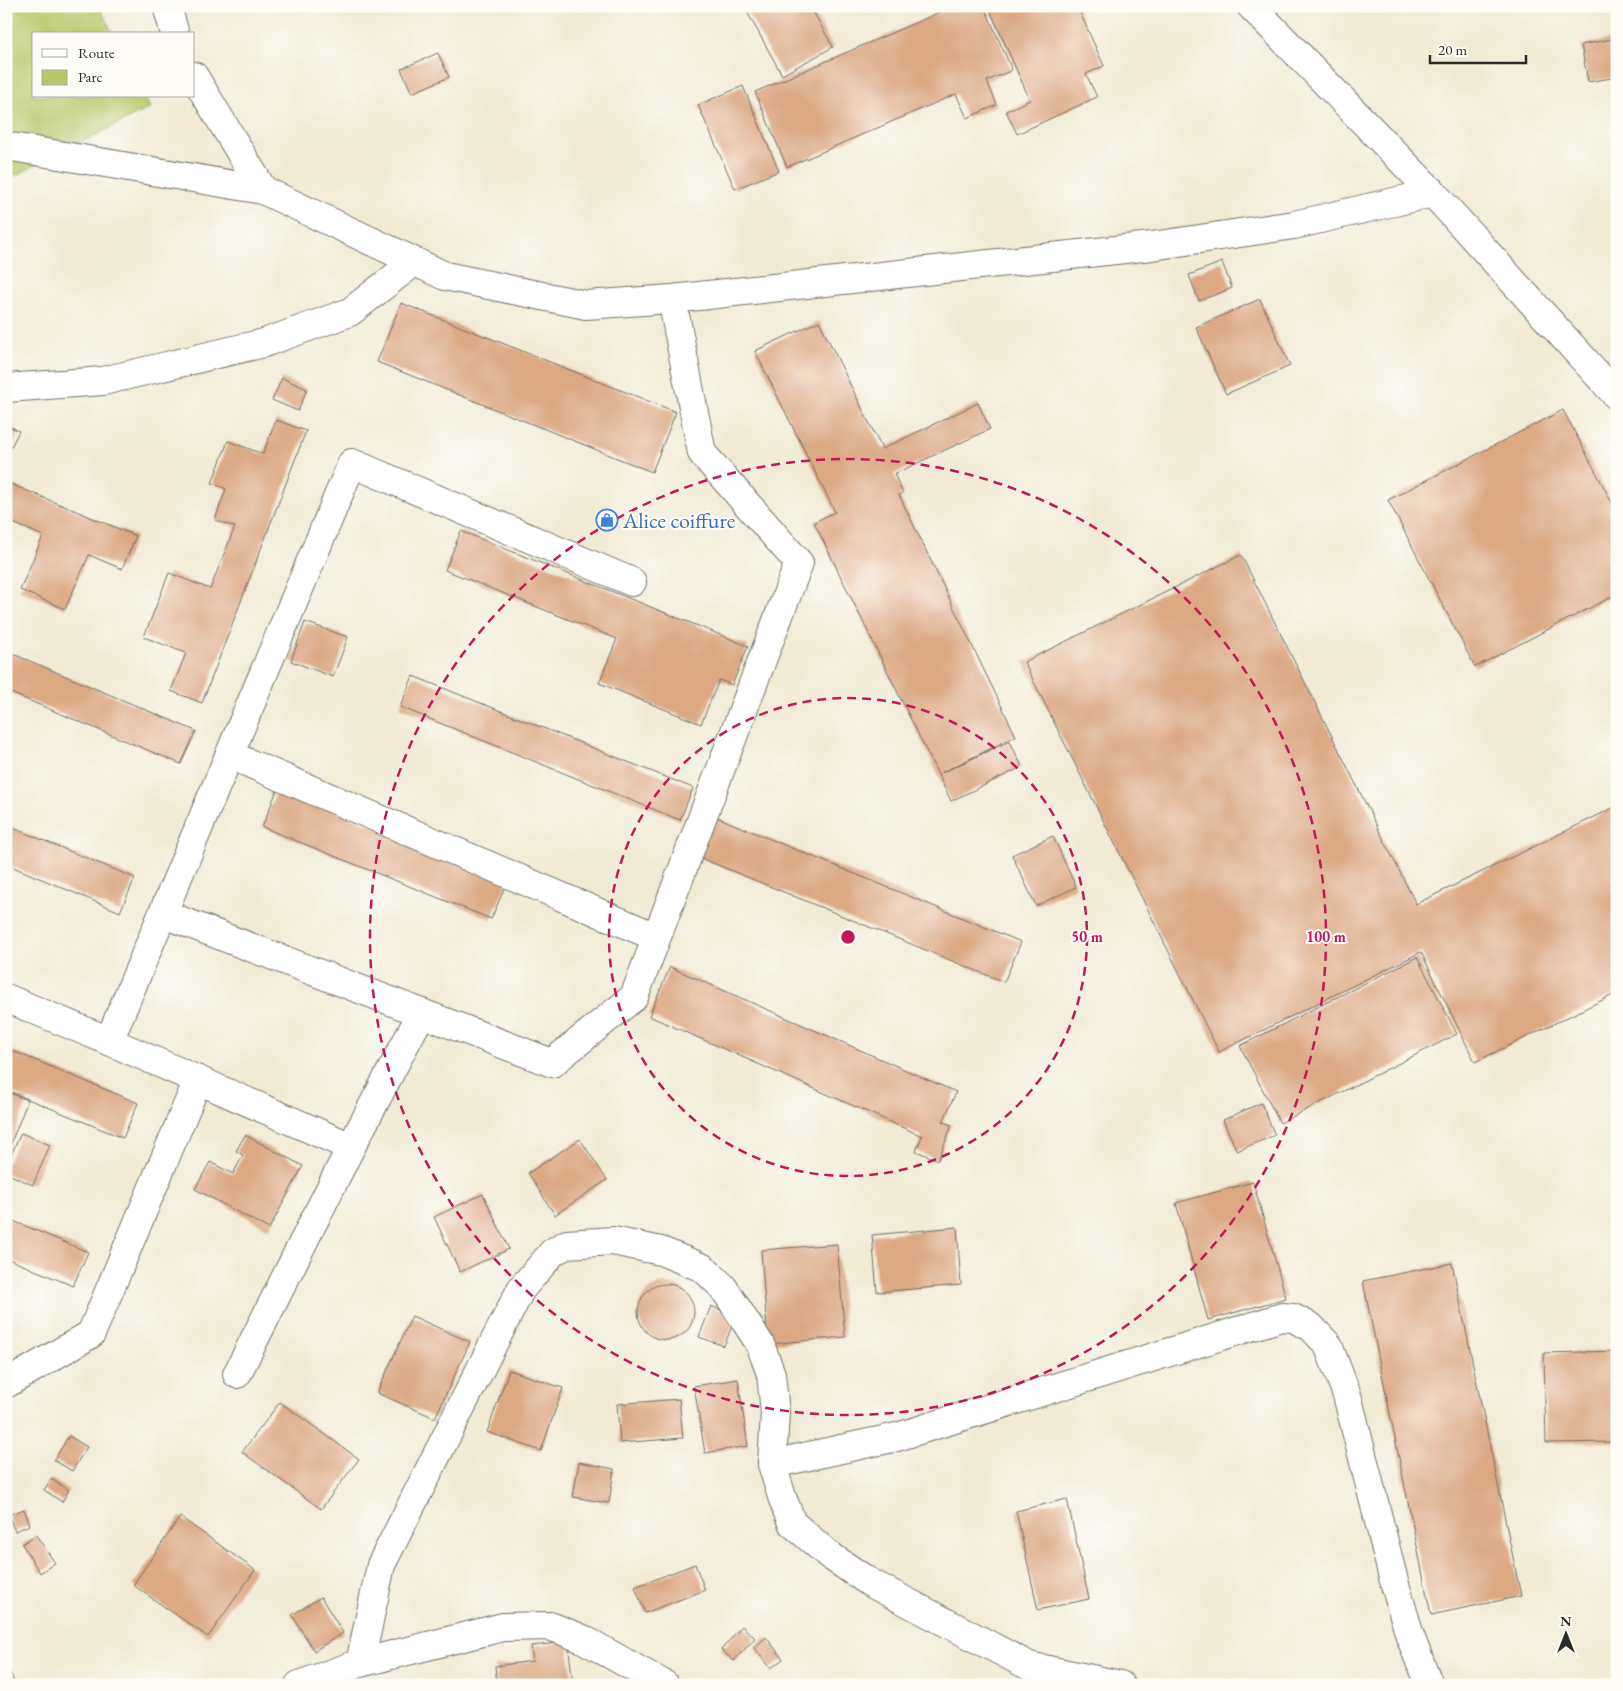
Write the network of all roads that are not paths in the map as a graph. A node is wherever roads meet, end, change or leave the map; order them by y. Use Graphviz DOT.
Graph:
graph roads {
  1 [pos="167,6"];
  2 [pos="1251,6"];
  3 [pos="174,32"];
  4 [pos="195,78"];
  5 [pos="6,146"];
  6 [pos="263,190"];
  7 [pos="1433,193"];
  8 [pos="414,262"];
  9 [pos="672,299"];
  10 [pos="6,388"];
  11 [pos="1617,396"];
  12 [pos="632,582"];
  13 [pos="230,755"];
  14 [pos="164,914"];
  15 [pos="656,938"];
  16 [pos="6,998"];
  17 [pos="421,1014"];
  18 [pos="110,1041"];
  19 [pos="198,1080"];
  20 [pos="351,1147"];
  21 [pos="237,1374"];
  22 [pos="6,1384"];
  23 [pos="772,1464"];
  24 [pos="360,1663"];
  25 [pos="298,1685"];
  26 [pos="666,1685"];
  27 [pos="1120,1685"];
  28 [pos="1429,1685"];
  1 -- 3 [label="street"];
  2 -- 7 [label="street"];
  4 -- 6 [label="street"];
  5 -- 6 [label="street"];
  6 -- 8 [label="street"];
  7 -- 9 [label="street"];
  7 -- 11 [label="street"];
  8 -- 9 [label="street"];
  8 -- 10 [label="street"];
  9 -- 15 [label="street"];
  12 -- 13 [label="street"];
  13 -- 14 [label="street"];
  13 -- 15 [label="street"];
  14 -- 17 [label="street"];
  14 -- 18 [label="street"];
  15 -- 17 [label="street"];
  16 -- 18 [label="street"];
  17 -- 20 [label="street"];
  18 -- 19 [label="street"];
  19 -- 20 [label="street"];
  19 -- 22 [label="street"];
  20 -- 21 [label="street"];
  23 -- 24 [label="street"];
  23 -- 27 [label="street"];
  23 -- 28 [label="street"];
  24 -- 25 [label="street"];
  24 -- 26 [label="street"];
}
